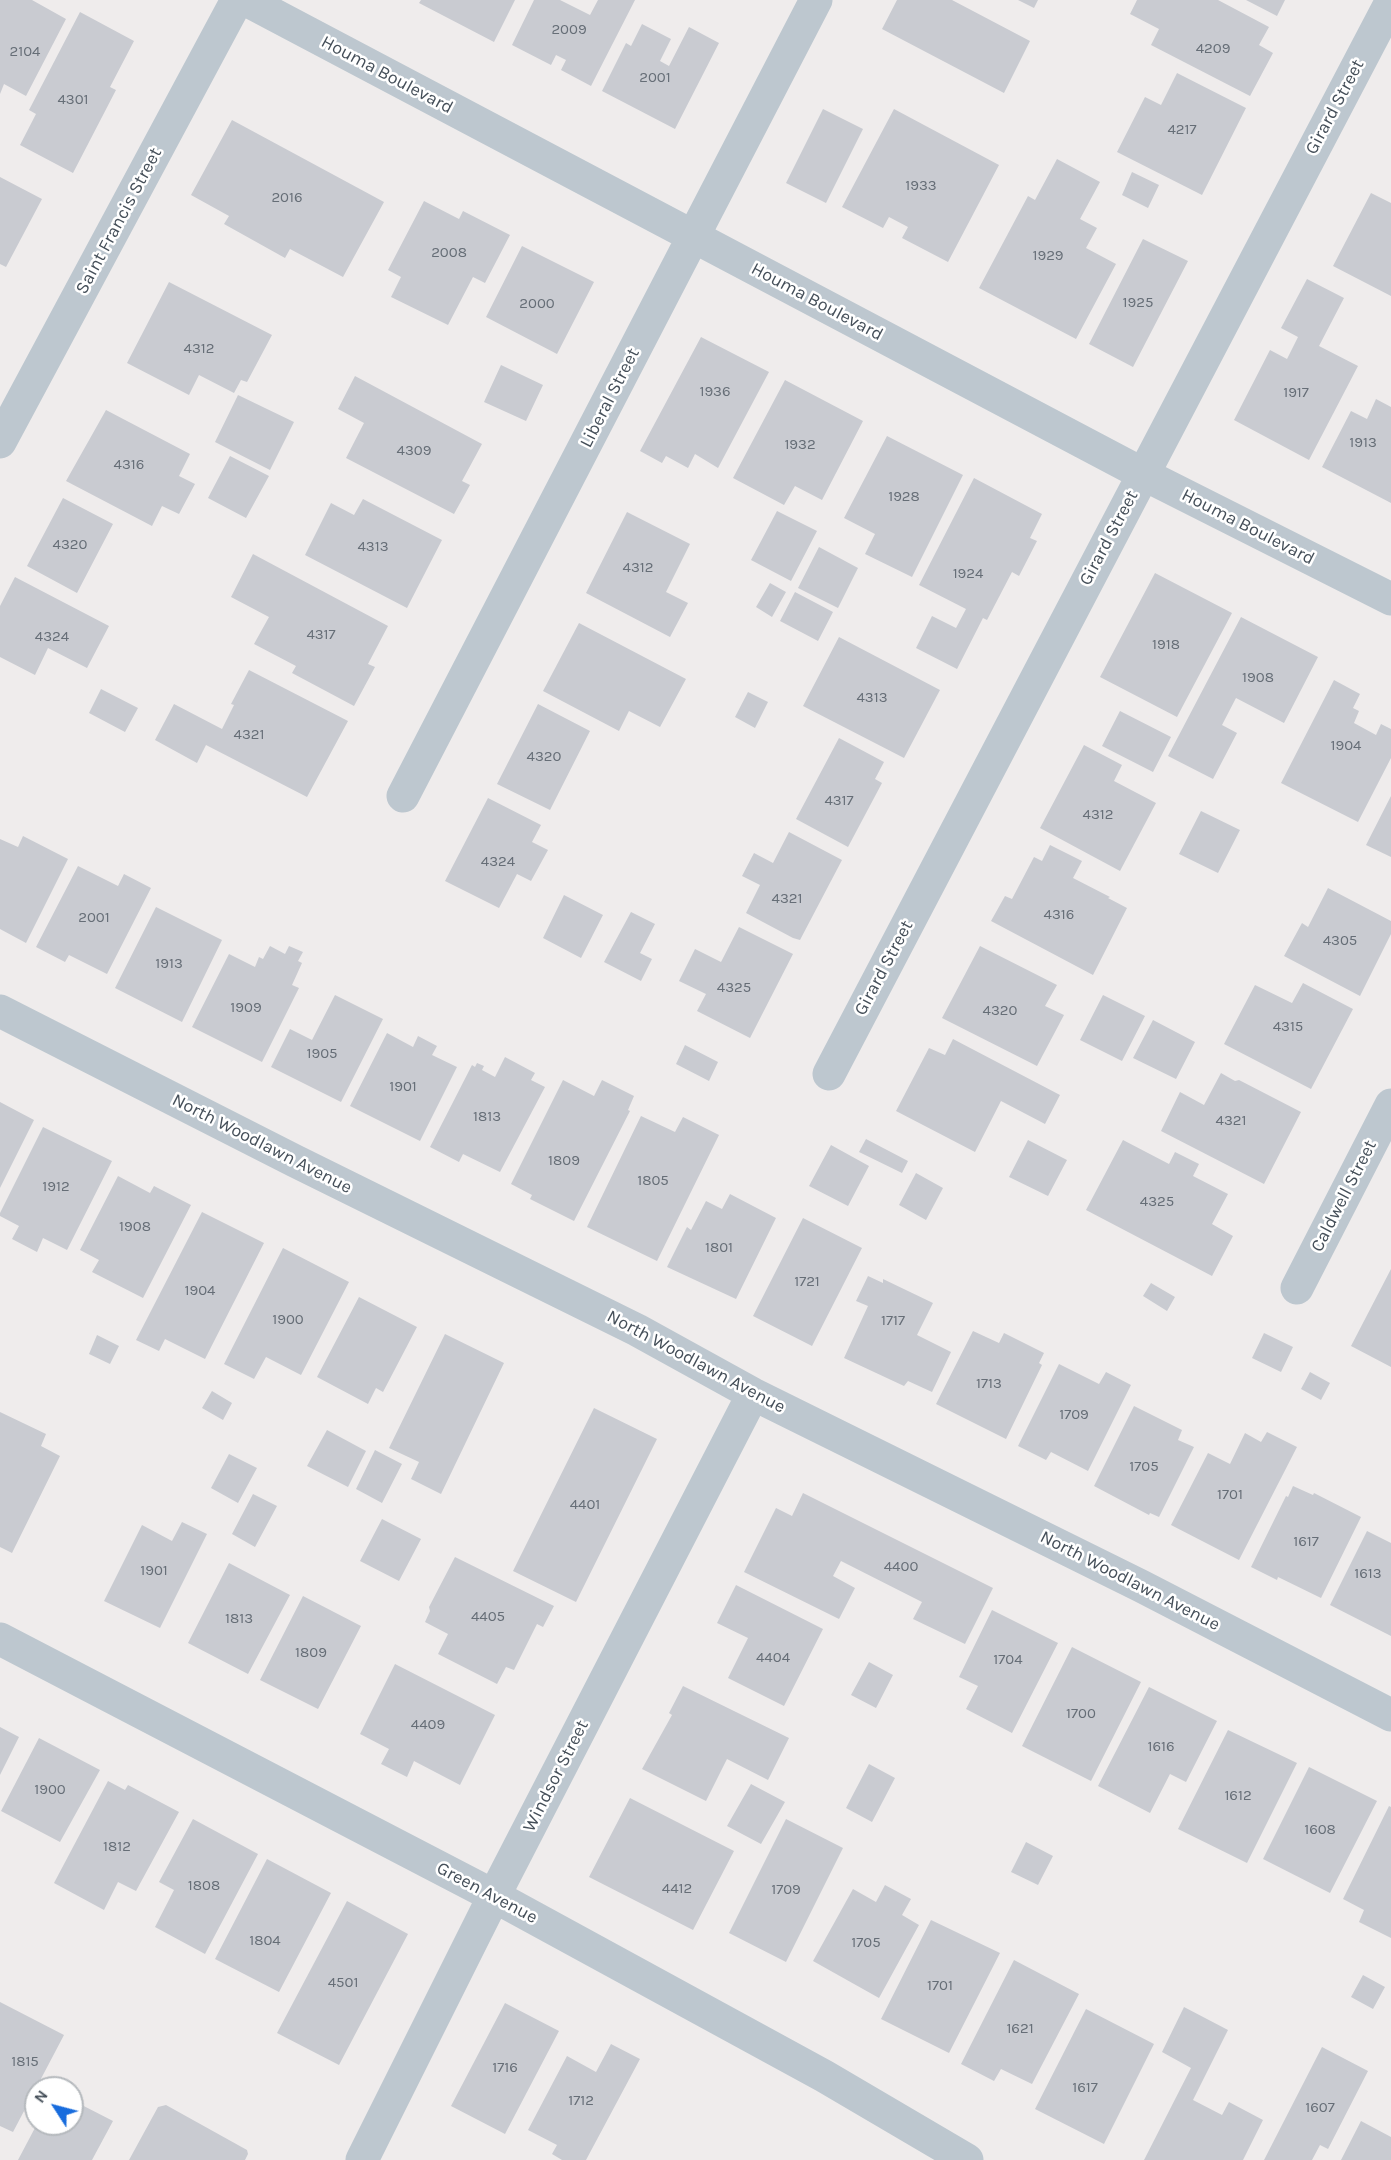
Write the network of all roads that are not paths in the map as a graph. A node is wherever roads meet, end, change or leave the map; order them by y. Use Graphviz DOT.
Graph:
graph roads {
  1 [pos="237,0"];
  2 [pos="246,0"];
  3 [pos="816,0"];
  4 [pos="1391,2"];
  5 [pos="693,237"];
  6 [pos="0,441"];
  7 [pos="1143,474"];
  8 [pos="1391,599"];
  9 [pos="403,796"];
  10 [pos="0,1011"];
  11 [pos="829,1074"];
  12 [pos="1391,1105"];
  13 [pos="1297,1288"];
  14 [pos="753,1394"];
  15 [pos="0,1639"];
  16 [pos="1391,1715"];
  17 [pos="494,1896"];
  18 [pos="362,2160"];
  19 [pos="967,2160"];
  1 -- 6 [label="street, Saint Francis Street"];
  2 -- 5 [label="street, Houma Boulevard"];
  3 -- 5 [label="street, Liberal Street"];
  4 -- 7 [label="street, Girard Street"];
  5 -- 7 [label="street, Houma Boulevard"];
  5 -- 9 [label="street, Liberal Street"];
  7 -- 8 [label="street, Houma Boulevard"];
  7 -- 11 [label="street, Girard Street"];
  10 -- 14 [label="street, North Woodlawn Avenue"];
  12 -- 13 [label="street, Caldwell Street"];
  14 -- 16 [label="street, North Woodlawn Avenue"];
  14 -- 17 [label="street, Windsor Street"];
  15 -- 17 [label="street, Green Avenue"];
  17 -- 18 [label="street, Windsor Street"];
  17 -- 19 [label="street, Green Avenue"];
}
